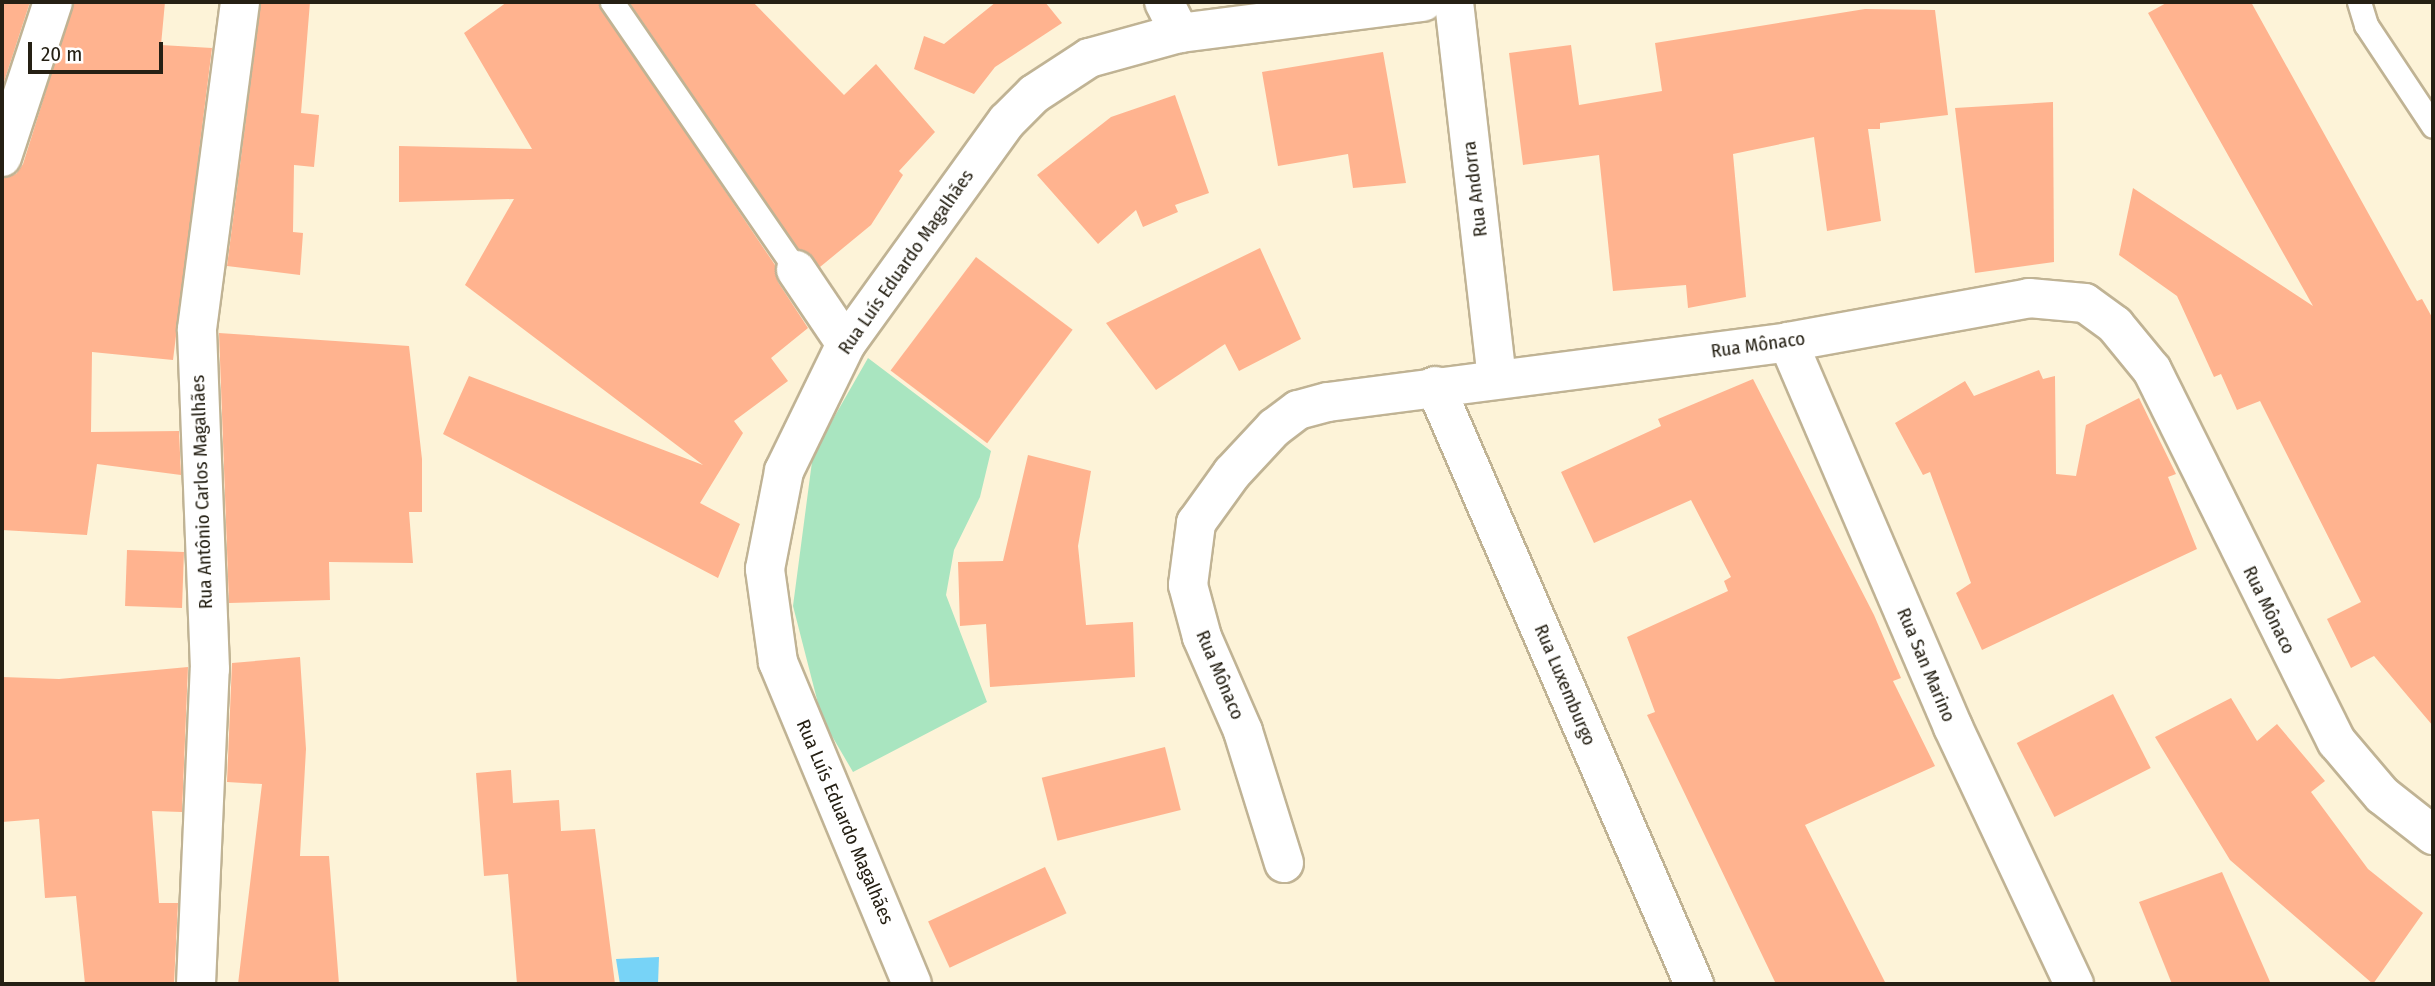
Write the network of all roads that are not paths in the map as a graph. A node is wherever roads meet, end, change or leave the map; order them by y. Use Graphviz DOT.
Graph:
graph roads {
  1 [pos="53,2"];
  2 [pos="240,2"];
  3 [pos="612,2"];
  4 [pos="1423,2"];
  5 [pos="1454,2"];
  6 [pos="2359,2"];
  7 [pos="1172,17"];
  8 [pos="2433,126"];
  9 [pos="2,157"];
  10 [pos="796,270"];
  11 [pos="1788,342"];
  12 [pos="846,344"];
  13 [pos="1497,377"];
  14 [pos="1435,386"];
  15 [pos="2433,835"];
  16 [pos="1284,863"];
  17 [pos="196,984"];
  18 [pos="912,984"];
  19 [pos="1694,984"];
  20 [pos="2074,984"];
  1 -- 9 [label="street"];
  2 -- 17 [label="street, Rua Antônio Carlos Magalhães"];
  3 -- 10 [label="lane"];
  4 -- 7 [label="street, Rua Luís Eduardo Magalhães"];
  5 -- 13 [label="street, Rua Andorra"];
  6 -- 8 [label="lane"];
  7 -- 12 [label="street, Rua Luís Eduardo Magalhães"];
  10 -- 12 [label="street"];
  11 -- 13 [label="street, Rua Mônaco"];
  11 -- 15 [label="street, Rua Mônaco"];
  11 -- 20 [label="street, Rua San Marino"];
  12 -- 18 [label="street, Rua Luís Eduardo Magalhães"];
  13 -- 14 [label="street, Rua Mônaco"];
  14 -- 16 [label="street, Rua Mônaco"];
  14 -- 19 [label="street, Rua Luxemburgo"];
}
